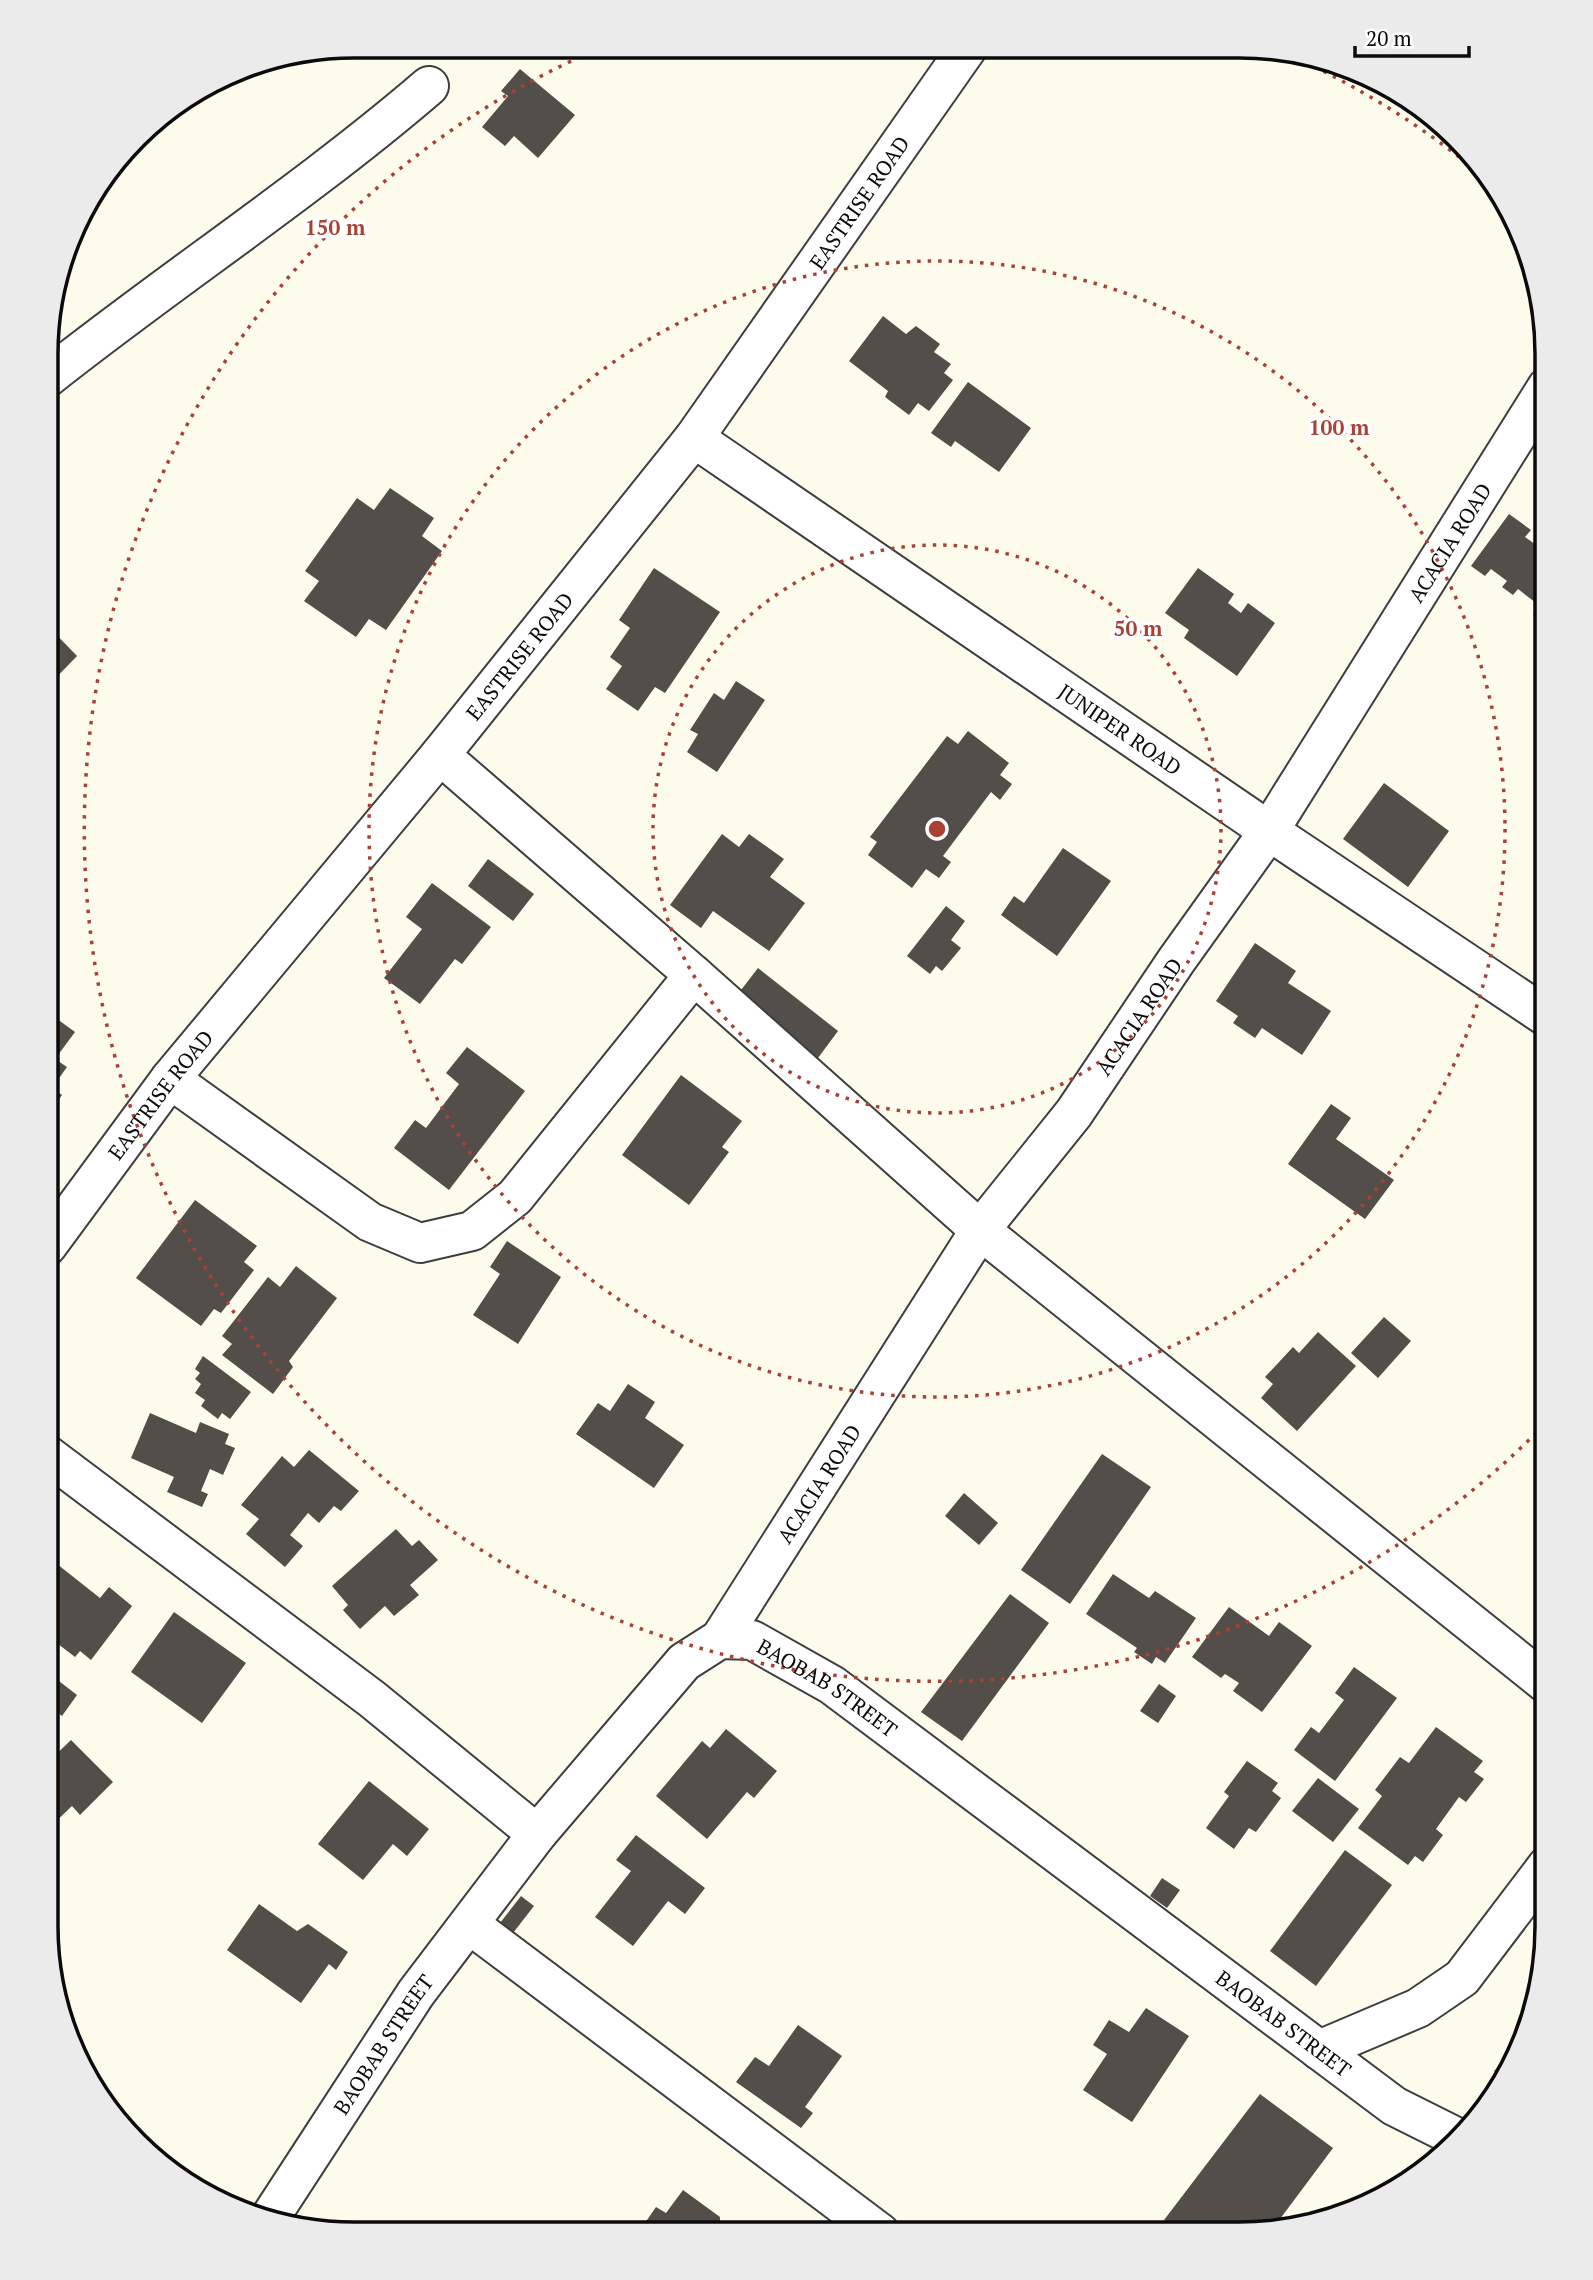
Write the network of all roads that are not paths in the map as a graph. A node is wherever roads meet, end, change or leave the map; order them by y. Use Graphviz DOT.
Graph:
graph roads {
  1 [pos="960,58"];
  2 [pos="429,86"];
  3 [pos="58,369"];
  4 [pos="1535,408"];
  5 [pos="694,438"];
  6 [pos="440,755"];
  7 [pos="1269,831"];
  8 [pos="694,975"];
  9 [pos="1535,1009"];
  10 [pos="170,1079"];
  11 [pos="980,1230"];
  12 [pos="58,1231"];
  13 [pos="58,1463"];
  14 [pos="720,1639"];
  15 [pos="1535,1674"];
  16 [pos="537,1834"];
  17 [pos="1535,1882"];
  18 [pos="469,1924"];
  19 [pos="1319,2050"];
  20 [pos="1451,2134"];
  21 [pos="282,2202"];
  22 [pos="864,2222"];
  1 -- 5 [label="street, EASTRISE ROAD"];
  2 -- 3 [label="street"];
  4 -- 7 [label="street, ACACIA ROAD"];
  5 -- 6 [label="street, EASTRISE ROAD"];
  5 -- 7 [label="street, JUNIPER ROAD"];
  6 -- 8 [label="street"];
  6 -- 10 [label="street, EASTRISE ROAD"];
  7 -- 9 [label="street, JUNIPER ROAD"];
  7 -- 11 [label="street, ACACIA ROAD"];
  8 -- 10 [label="street"];
  8 -- 11 [label="street"];
  10 -- 12 [label="street, EASTRISE ROAD"];
  11 -- 14 [label="street, ACACIA ROAD"];
  11 -- 15 [label="street"];
  13 -- 16 [label="street"];
  14 -- 16 [label="street, BAOBAB STREET"];
  14 -- 19 [label="street, BAOBAB STREET"];
  16 -- 18 [label="street, BAOBAB STREET"];
  17 -- 19 [label="street"];
  18 -- 21 [label="street, BAOBAB STREET"];
  18 -- 22 [label="street"];
  19 -- 20 [label="street, BAOBAB STREET"];
}
